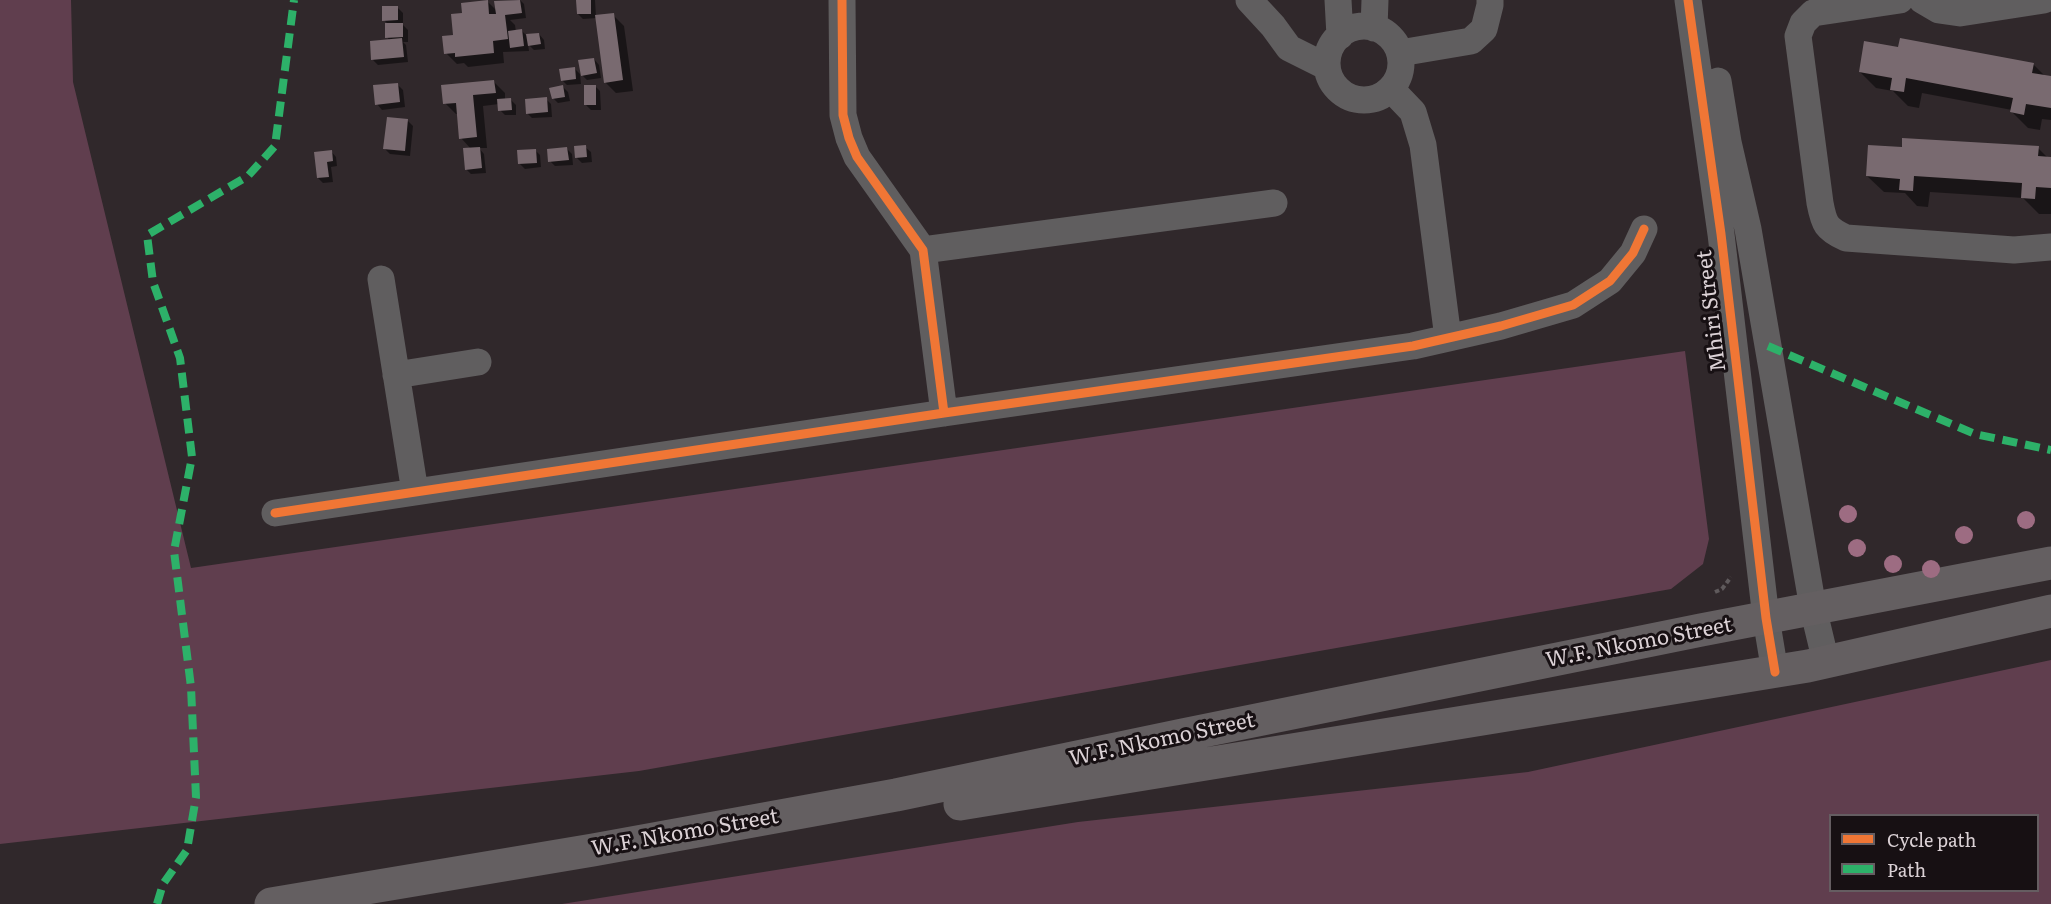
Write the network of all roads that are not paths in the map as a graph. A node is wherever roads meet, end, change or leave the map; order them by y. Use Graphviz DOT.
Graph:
graph roads {
  1 [pos="842,0"];
  2 [pos="1249,0"];
  3 [pos="1338,0"];
  4 [pos="1375,0"];
  5 [pos="1490,0"];
  6 [pos="1688,0"];
  7 [pos="1705,0"];
  8 [pos="1900,0"];
  9 [pos="1922,0"];
  10 [pos="2044,0"];
  11 [pos="1374,28"];
  12 [pos="1340,36"];
  13 [pos="1400,53"];
  14 [pos="1327,67"];
  15 [pos="1391,89"];
  16 [pos="1274,203"];
  17 [pos="1644,229"];
  18 [pos="2051,248"];
  19 [pos="923,250"];
  20 [pos="381,279"];
  21 [pos="1448,338"];
  22 [pos="478,362"];
  23 [pos="396,375"];
  24 [pos="944,412"];
  25 [pos="415,492"];
  26 [pos="275,513"];
  27 [pos="2051,563"];
  28 [pos="1813,608"];
  29 [pos="2051,611"];
  30 [pos="1766,618"];
  31 [pos="1826,662"];
  32 [pos="1775,672"];
  33 [pos="272,904"];
  34 [pos="396,904"];
  1 -- 19 [label="street"];
  2 -- 14 [label="street"];
  3 -- 12 [label="street"];
  4 -- 11 [label="street"];
  5 -- 13 [label="street"];
  6 -- 30 [label="street, Mhiri Street"];
  7 -- 28 [label="street"];
  8 -- 18 [label="street"];
  9 -- 10 [label="street"];
  11 -- 12 [label="street"];
  11 -- 13 [label="street"];
  12 -- 14 [label="street"];
  13 -- 15 [label="street"];
  14 -- 15 [label="street"];
  15 -- 21 [label="street"];
  16 -- 19 [label="street"];
  17 -- 21 [label="street"];
  19 -- 24 [label="street"];
  20 -- 23 [label="street"];
  21 -- 24 [label="street"];
  22 -- 23 [label="street"];
  23 -- 25 [label="street"];
  24 -- 25 [label="street"];
  25 -- 26 [label="street"];
  27 -- 28 [label="main road, W.F. Nkomo Street"];
  28 -- 30 [label="main road, W.F. Nkomo Street"];
  28 -- 31 [label="street"];
  29 -- 31 [label="main road, W.F. Nkomo Street"];
  30 -- 32 [label="street, Mhiri Street"];
  30 -- 33 [label="main road, W.F. Nkomo Street"];
  31 -- 32 [label="main road, W.F. Nkomo Street"];
  32 -- 34 [label="main road, W.F. Nkomo Street"];
}
